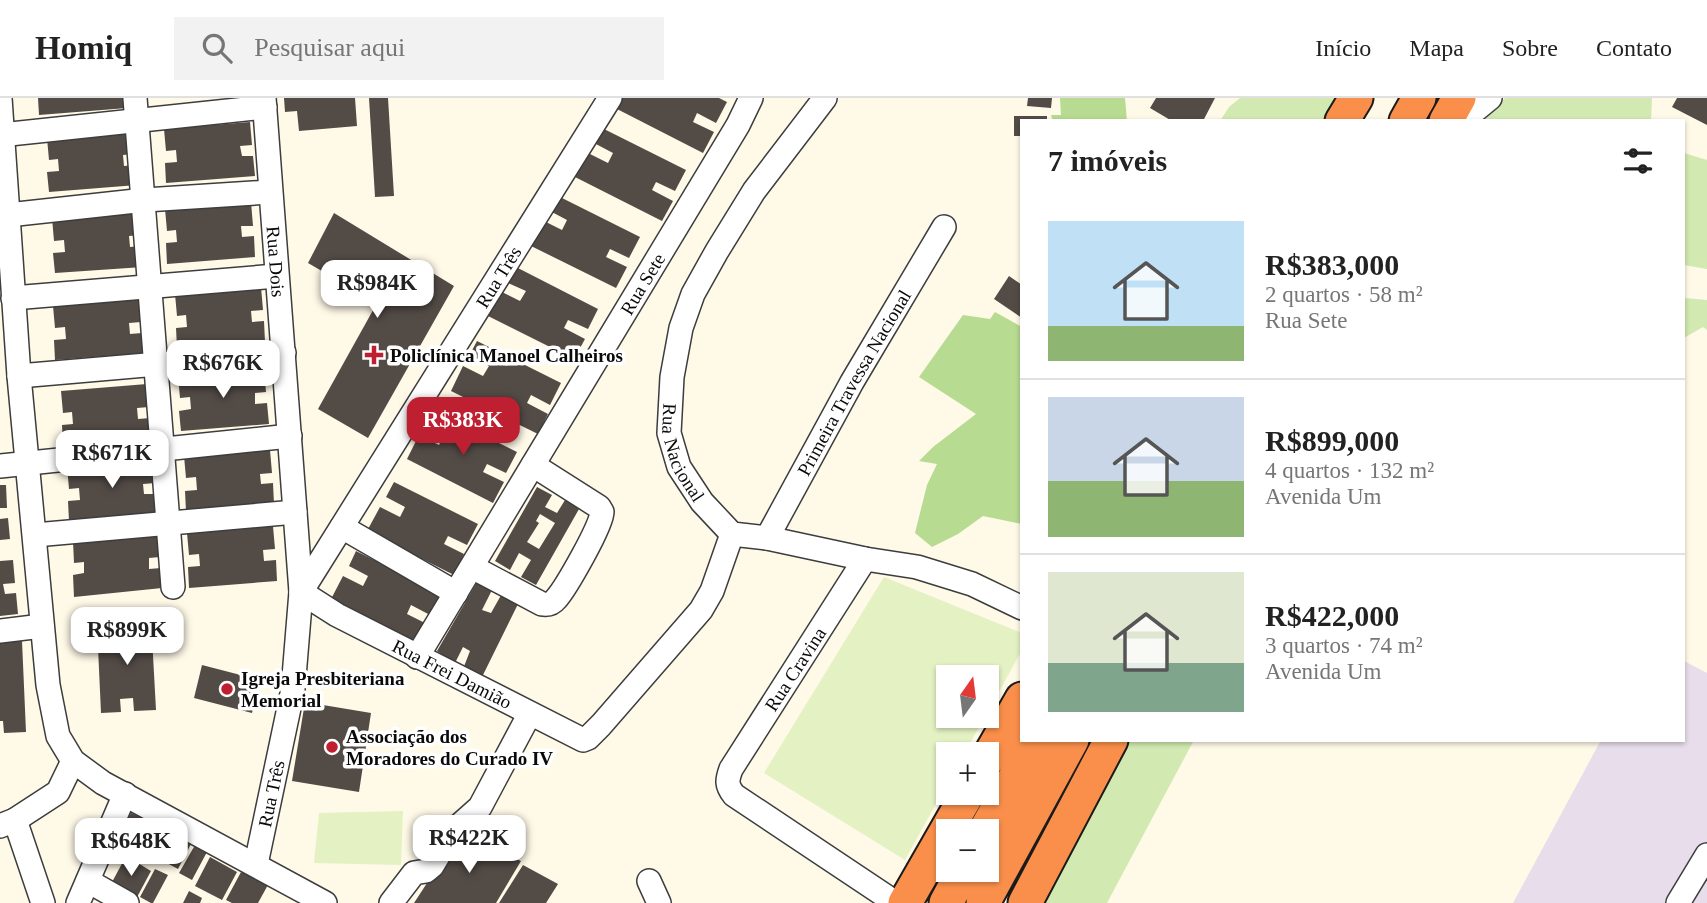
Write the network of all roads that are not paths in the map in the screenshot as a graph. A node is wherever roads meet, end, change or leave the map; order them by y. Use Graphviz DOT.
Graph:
graph roads {
  1 [pos="0,98"];
  2 [pos="610,98"];
  3 [pos="751,98"];
  4 [pos="825,98"];
  5 [pos="1356,98"];
  6 [pos="1380,98"];
  7 [pos="1419,98"];
  8 [pos="1459,98"];
  9 [pos="1490,98"];
  10 [pos="264,103"];
  11 [pos="136,109"];
  12 [pos="1343,119"];
  13 [pos="1369,119"];
  14 [pos="1407,119"];
  15 [pos="1447,119"];
  16 [pos="1464,119"];
  17 [pos="2,134"];
  18 [pos="270,192"];
  19 [pos="145,200"];
  20 [pos="8,215"];
  21 [pos="944,227"];
  22 [pos="276,276"];
  23 [pos="150,288"];
  24 [pos="13,298"];
  25 [pos="284,353"];
  26 [pos="155,363"];
  27 [pos="19,376"];
  28 [pos="290,436"];
  29 [pos="161,448"];
  30 [pos="28,463"];
  31 [pos="533,465"];
  32 [pos="0,466"];
  33 [pos="295,512"];
  34 [pos="168,523"];
  35 [pos="342,527"];
  36 [pos="733,534"];
  37 [pos="35,535"];
  38 [pos="767,538"];
  39 [pos="865,559"];
  40 [pos="472,567"];
  41 [pos="173,587"];
  42 [pos="301,592"];
  43 [pos="456,593"];
  44 [pos="1020,607"];
  45 [pos="42,626"];
  46 [pos="0,631"];
  47 [pos="417,657"];
  48 [pos="1020,702"];
  49 [pos="529,715"];
  50 [pos="997,742"];
  51 [pos="1035,742"];
  52 [pos="1071,742"];
  53 [pos="1110,742"];
  54 [pos="73,761"];
  55 [pos="125,794"];
  56 [pos="958,805"];
  57 [pos="992,819"];
  58 [pos="8,823"];
  59 [pos="1707,855"];
  60 [pos="256,864"];
  61 [pos="88,881"];
  62 [pos="649,881"];
  63 [pos="957,882"];
  64 [pos="882,898"];
  65 [pos="43,903"];
  66 [pos="78,903"];
  67 [pos="127,903"];
  68 [pos="325,903"];
  69 [pos="391,903"];
  70 [pos="659,903"];
  71 [pos="896,903"];
  72 [pos="946,903"];
  73 [pos="983,903"];
  74 [pos="1025,903"];
  75 [pos="1678,903"];
  1 -- 17 [label="street"];
  2 -- 35 [label="street, Rua Três"];
  3 -- 31 [label="street, Rua Sete"];
  4 -- 36 [label="street, Rua Nacional"];
  5 -- 12 [label="highway"];
  6 -- 13 [label="highway"];
  7 -- 14 [label="highway"];
  8 -- 15 [label="highway"];
  9 -- 16 [label="street"];
  10 -- 11 [label="street"];
  10 -- 18 [label="street, Rua Dois"];
  11 -- 17 [label="street"];
  11 -- 19 [label="street"];
  17 -- 20 [label="street"];
  18 -- 19 [label="street"];
  18 -- 22 [label="street, Rua Dois"];
  19 -- 20 [label="street"];
  19 -- 23 [label="street"];
  20 -- 24 [label="street"];
  21 -- 38 [label="street, Primeira Travessa Nacional"];
  22 -- 23 [label="street"];
  22 -- 25 [label="street, Rua Dois"];
  23 -- 24 [label="street"];
  23 -- 26 [label="street"];
  24 -- 27 [label="street"];
  25 -- 26 [label="street"];
  25 -- 28 [label="street, Rua Dois"];
  26 -- 27 [label="street"];
  26 -- 29 [label="street"];
  27 -- 30 [label="street"];
  28 -- 29 [label="street"];
  28 -- 33 [label="street, Rua Dois"];
  29 -- 30 [label="street"];
  29 -- 34 [label="street"];
  30 -- 32 [label="street"];
  30 -- 37 [label="street"];
  31 -- 40 [label="street, Rua Sete"];
  31 -- 40 [label="street"];
  33 -- 34 [label="street"];
  33 -- 42 [label="street, Rua Dois"];
  34 -- 37 [label="street"];
  34 -- 41 [label="street"];
  35 -- 42 [label="street, Rua Três"];
  35 -- 43 [label="street"];
  36 -- 38 [label="street"];
  36 -- 49 [label="street, Rua Frei Damião"];
  37 -- 45 [label="street"];
  38 -- 39 [label="street"];
  39 -- 44 [label="street"];
  39 -- 64 [label="street, Rua Cravina"];
  40 -- 43 [label="street, Rua Sete"];
  42 -- 47 [label="street, Rua Frei Damião"];
  42 -- 60 [label="street, Rua Três"];
  43 -- 47 [label="street, Rua Sete"];
  45 -- 46 [label="street"];
  45 -- 54 [label="street"];
  47 -- 49 [label="street, Rua Frei Damião"];
  48 -- 50 [label="highway"];
  49 -- 69 [label="street"];
  51 -- 57 [label="highway"];
  52 -- 73 [label="highway"];
  53 -- 74 [label="highway"];
  54 -- 55 [label="street"];
  54 -- 58 [label="street"];
  55 -- 60 [label="street"];
  55 -- 61 [label="street"];
  56 -- 64 [label="highway"];
  58 -- 65 [label="street"];
  59 -- 75 [label="street"];
  60 -- 68 [label="street"];
  61 -- 66 [label="street"];
  61 -- 67 [label="street"];
  62 -- 70 [label="street"];
  63 -- 72 [label="highway"];
  64 -- 71 [label="street"];
}
